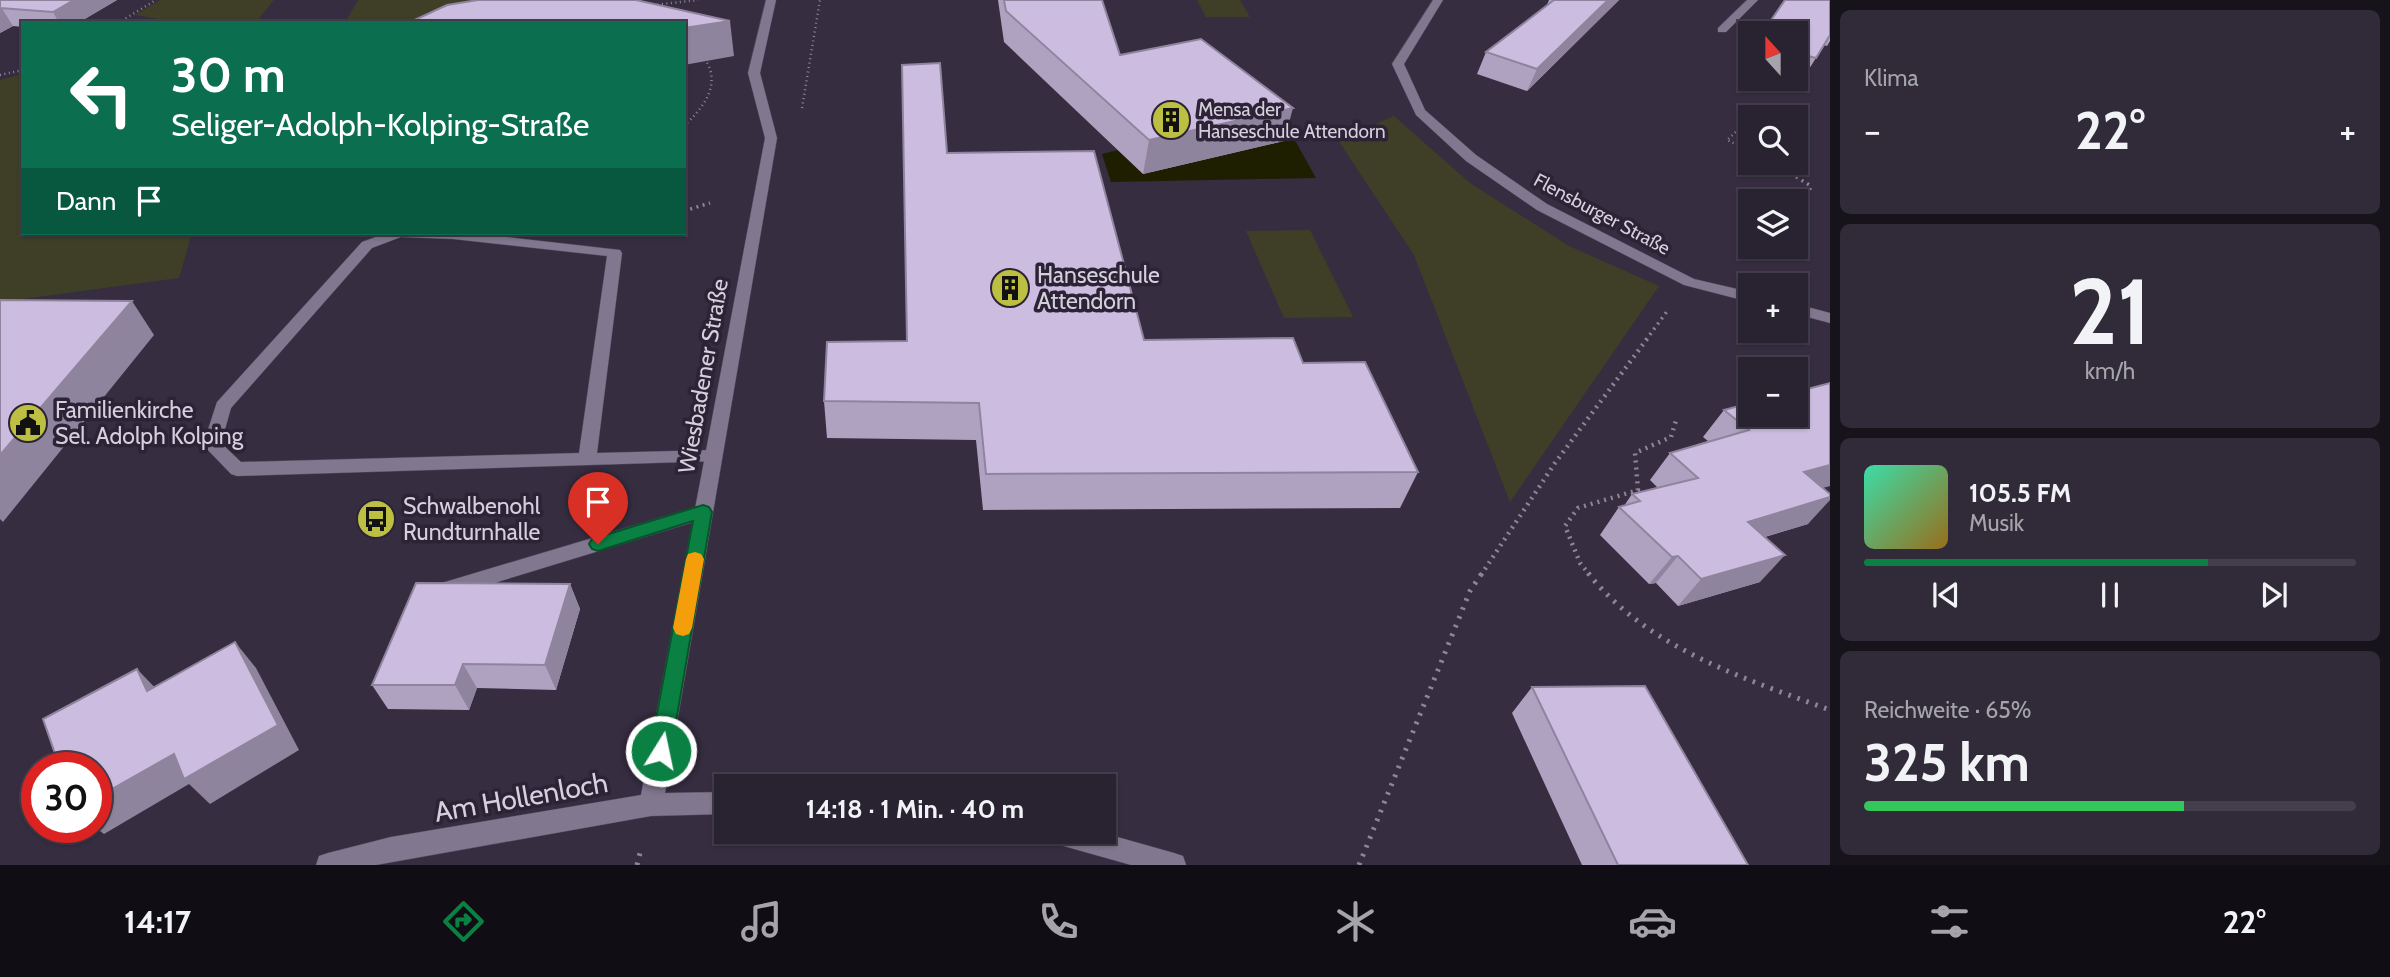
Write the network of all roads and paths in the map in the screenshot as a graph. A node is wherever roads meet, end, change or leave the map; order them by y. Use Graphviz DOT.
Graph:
graph roads {
  1 [pos="156,0"];
  2 [pos="698,0"];
  3 [pos="771,0"];
  4 [pos="1438,0"];
  5 [pos="1753,0"];
  6 [pos="652,5"];
  7 [pos="121,21"];
  8 [pos="1722,30"];
  9 [pos="703,56"];
  10 [pos="21,70"];
  11 [pos="0,75"];
  12 [pos="686,124"];
  13 [pos="1738,130"];
  14 [pos="1738,145"];
  15 [pos="1793,175"];
  16 [pos="1808,194"];
  17 [pos="710,203"];
  18 [pos="686,210"];
  19 [pos="394,235"];
  20 [pos="453,235"];
  21 [pos="1689,282"];
  22 [pos="1738,294"];
  23 [pos="1808,312"];
  24 [pos="1830,318"];
  25 [pos="1677,417"];
  26 [pos="713,456"];
  27 [pos="587,459"];
  28 [pos="703,512"];
  29 [pos="441,592"];
  30 [pos="1830,710"];
  31 [pos="714,803"];
  32 [pos="651,805"];
  33 [pos="1099,844"];
  34 [pos="328,865"];
  35 [pos="1174,865"];
  36 [pos="1359,865"];
  1 -- 7 [label="path"];
  2 -- 6 [label="path"];
  3 -- 26 [label="street, Wiesbadener Straße"];
  4 -- 21 [label="street, Flensburger Straße"];
  5 -- 8 [label="street"];
  9 -- 12 [label="path"];
  10 -- 11 [label="path"];
  13 -- 14 [label="path"];
  15 -- 16 [label="path"];
  17 -- 18 [label="path"];
  19 -- 27 [label="street"];
  20 -- 27 [label="street"];
  21 -- 22 [label="street, Flensburger Straße"];
  21 -- 36 [label="path"];
  23 -- 24 [label="street"];
  25 -- 30 [label="path"];
  26 -- 27 [label="street"];
  26 -- 28 [label="street, Wiesbadener Straße"];
  28 -- 29 [label="street"];
  28 -- 32 [label="street, Wiesbadener Straße"];
  31 -- 32 [label="street, Am Hollenloch"];
  32 -- 34 [label="street, Am Hollenloch"];
  33 -- 35 [label="street"];
}
